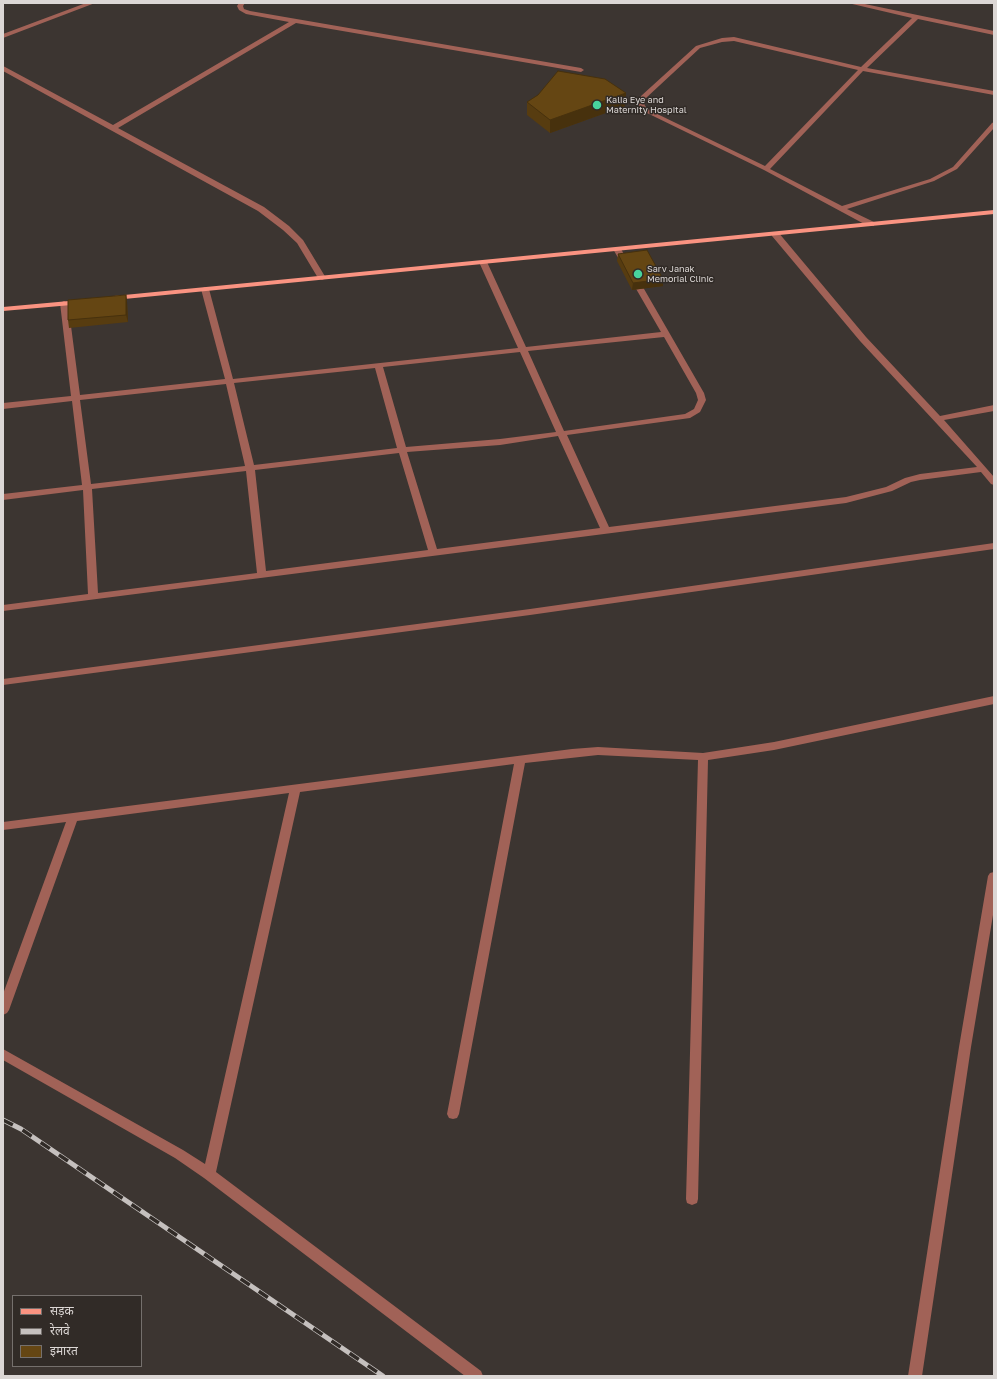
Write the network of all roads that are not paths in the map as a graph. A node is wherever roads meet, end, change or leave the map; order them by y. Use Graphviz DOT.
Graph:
graph roads {
  1 [pos="92,3"];
  2 [pos="242,3"];
  3 [pos="851,3"];
  4 [pos="916,18"];
  5 [pos="295,21"];
  6 [pos="994,33"];
  7 [pos="3,36"];
  8 [pos="3,68"];
  9 [pos="862,69"];
  10 [pos="581,70"];
  11 [pos="994,92"];
  12 [pos="994,124"];
  13 [pos="113,128"];
  14 [pos="766,169"];
  15 [pos="842,208"];
  16 [pos="994,212"];
  17 [pos="871,224"];
  18 [pos="775,234"];
  19 [pos="617,249"];
  20 [pos="483,262"];
  21 [pos="322,278"];
  22 [pos="205,289"];
  23 [pos="103,299"];
  24 [pos="88,301"];
  25 [pos="64,303"];
  26 [pos="3,309"];
  27 [pos="666,334"];
  28 [pos="524,350"];
  29 [pos="379,366"];
  30 [pos="230,382"];
  31 [pos="77,398"];
  32 [pos="3,406"];
  33 [pos="994,408"];
  34 [pos="937,419"];
  35 [pos="563,434"];
  36 [pos="402,450"];
  37 [pos="250,468"];
  38 [pos="983,469"];
  39 [pos="994,482"];
  40 [pos="87,487"];
  41 [pos="3,497"];
  42 [pos="606,531"];
  43 [pos="994,546"];
  44 [pos="434,552"];
  45 [pos="262,575"];
  46 [pos="93,596"];
  47 [pos="3,608"];
  48 [pos="3,682"];
  49 [pos="994,700"];
  50 [pos="703,756"];
  51 [pos="520,761"];
  52 [pos="295,789"];
  53 [pos="73,817"];
  54 [pos="3,826"];
  55 [pos="994,876"];
  56 [pos="3,1010"];
  57 [pos="3,1054"];
  58 [pos="453,1114"];
  59 [pos="209,1174"];
  60 [pos="692,1199"];
  61 [pos="476,1376"];
  62 [pos="915,1376"];
  1 -- 7 [label="street"];
  2 -- 5 [label="street"];
  3 -- 4 [label="street"];
  4 -- 6 [label="street"];
  4 -- 9 [label="street"];
  5 -- 10 [label="street"];
  5 -- 13 [label="street"];
  8 -- 13 [label="street"];
  9 -- 11 [label="street"];
  9 -- 14 [label="street"];
  9 -- 14 [label="street"];
  12 -- 15 [label="street"];
  13 -- 21 [label="street"];
  14 -- 15 [label="street"];
  15 -- 17 [label="street"];
  16 -- 17 [label="main road"];
  17 -- 18 [label="main road"];
  18 -- 19 [label="main road"];
  18 -- 34 [label="street"];
  19 -- 20 [label="main road"];
  19 -- 27 [label="street"];
  20 -- 21 [label="main road"];
  20 -- 28 [label="street"];
  21 -- 22 [label="main road"];
  22 -- 23 [label="main road"];
  22 -- 30 [label="street"];
  24 -- 25 [label="main road"];
  25 -- 26 [label="main road"];
  25 -- 31 [label="street"];
  27 -- 28 [label="street"];
  27 -- 35 [label="street"];
  28 -- 29 [label="street"];
  28 -- 35 [label="street"];
  29 -- 30 [label="street"];
  29 -- 36 [label="street"];
  30 -- 31 [label="street"];
  30 -- 37 [label="street"];
  31 -- 32 [label="street"];
  31 -- 40 [label="street"];
  33 -- 34 [label="street"];
  34 -- 38 [label="street"];
  35 -- 36 [label="street"];
  35 -- 42 [label="street"];
  36 -- 37 [label="street"];
  36 -- 44 [label="street"];
  37 -- 40 [label="street"];
  37 -- 45 [label="street"];
  38 -- 39 [label="street"];
  38 -- 42 [label="street"];
  40 -- 41 [label="street"];
  40 -- 46 [label="street"];
  42 -- 44 [label="street"];
  43 -- 48 [label="street"];
  44 -- 45 [label="street"];
  45 -- 46 [label="street"];
  46 -- 47 [label="street"];
  49 -- 50 [label="street"];
  50 -- 51 [label="street"];
  50 -- 60 [label="street"];
  51 -- 52 [label="street"];
  51 -- 58 [label="street"];
  52 -- 53 [label="street"];
  52 -- 59 [label="street"];
  53 -- 54 [label="street"];
  53 -- 56 [label="street"];
  55 -- 62 [label="street"];
  57 -- 59 [label="street"];
  59 -- 61 [label="street"];
}
